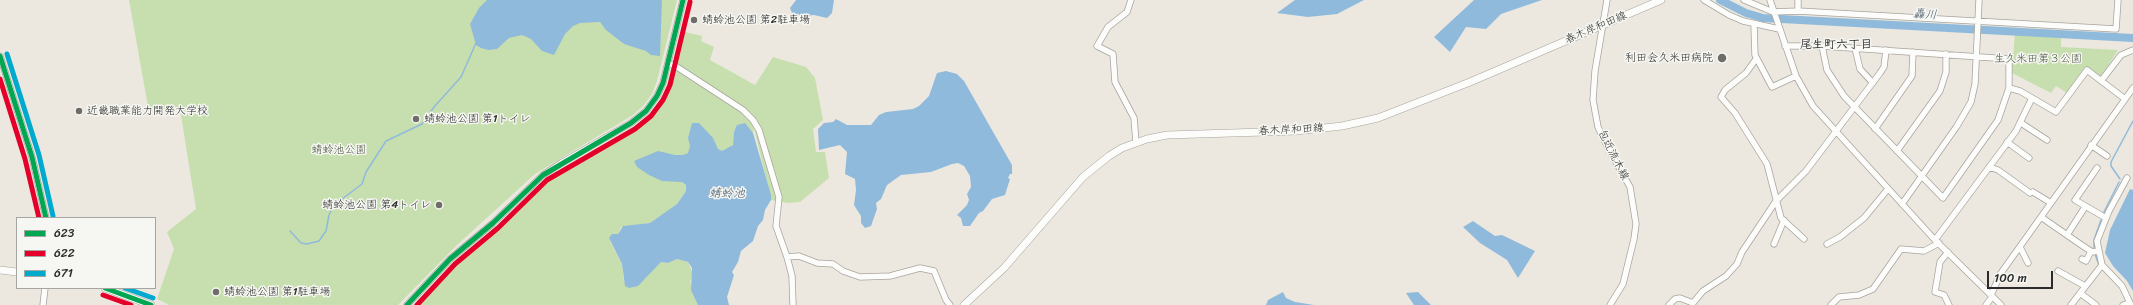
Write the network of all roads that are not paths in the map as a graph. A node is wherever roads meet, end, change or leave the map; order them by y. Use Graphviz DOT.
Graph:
graph roads {
  1 [pos="683,0"];
  2 [pos="1131,0"];
  3 [pos="1607,0"];
  4 [pos="1661,0"];
  5 [pos="1704,0"];
  6 [pos="1744,0"];
  7 [pos="1770,0"];
  8 [pos="1798,0"];
  9 [pos="1979,0"];
  10 [pos="2118,0"];
  11 [pos="1798,11"];
  12 [pos="1774,12"];
  13 [pos="1978,23"];
  14 [pos="1604,24"];
  15 [pos="1754,25"];
  16 [pos="1779,29"];
  17 [pos="1785,46"];
  18 [pos="1822,46"];
  19 [pos="1855,48"];
  20 [pos="1886,50"];
  21 [pos="2133,50"];
  22 [pos="1913,52"];
  23 [pos="1946,54"];
  24 [pos="1977,56"];
  25 [pos="0,57"];
  26 [pos="1756,59"];
  27 [pos="668,64"];
  28 [pos="1796,76"];
  29 [pos="2101,81"];
  30 [pos="1873,83"];
  31 [pos="2009,88"];
  32 [pos="2133,88"];
  33 [pos="2032,98"];
  34 [pos="2125,99"];
  35 [pos="1855,108"];
  36 [pos="2021,123"];
  37 [pos="1875,129"];
  38 [pos="1837,133"];
  39 [pos="2046,140"];
  40 [pos="1136,142"];
  41 [pos="2008,142"];
  42 [pos="2091,145"];
  43 [pos="1897,151"];
  44 [pos="2108,156"];
  45 [pos="2029,158"];
  46 [pos="1989,167"];
  47 [pos="2097,168"];
  48 [pos="1921,176"];
  49 [pos="2127,178"];
  50 [pos="1888,189"];
  51 [pos="1776,201"];
  52 [pos="2051,203"];
  53 [pos="1902,204"];
  54 [pos="2086,207"];
  55 [pos="46,217"];
  56 [pos="2041,217"];
  57 [pos="2106,218"];
  58 [pos="1784,220"];
  59 [pos="2067,235"];
  60 [pos="1804,239"];
  61 [pos="1937,241"];
  62 [pos="1774,244"];
  63 [pos="1827,244"];
  64 [pos="2020,247"];
  65 [pos="2091,251"];
  66 [pos="2098,251"];
  67 [pos="1948,252"];
  68 [pos="787,257"];
  69 [pos="2082,259"];
  70 [pos="2028,263"];
  71 [pos="2102,265"];
  72 [pos="0,270"];
  73 [pos="2058,271"];
  74 [pos="16,272"];
  75 [pos="2085,286"];
  76 [pos="45,289"];
  77 [pos="108,289"];
  78 [pos="2080,293"];
  79 [pos="1992,296"];
  80 [pos="1614,304"];
  81 [pos="1834,304"];
  82 [pos="2130,304"];
  83 [pos="43,305"];
  84 [pos="151,305"];
  85 [pos="407,305"];
  86 [pos="794,305"];
  87 [pos="950,305"];
  88 [pos="964,305"];
  89 [pos="1669,305"];
  90 [pos="1949,305"];
  91 [pos="1986,305"];
  92 [pos="2001,305"];
  93 [pos="2071,305"];
  94 [pos="2096,305"];
  95 [pos="2123,305"];
  1 -- 27 [label="street"];
  2 -- 40 [label="street"];
  3 -- 14 [label="street, 包近流木線"];
  4 -- 14 [label="main road, 春木岸和田線"];
  5 -- 15 [label="street"];
  6 -- 12 [label="street"];
  7 -- 12 [label="street"];
  8 -- 11 [label="street"];
  9 -- 13 [label="street"];
  10 -- 13 [label="street"];
  11 -- 12 [label="street"];
  11 -- 13 [label="street"];
  12 -- 16 [label="street"];
  13 -- 24 [label="street"];
  14 -- 40 [label="main road, 春木岸和田線"];
  14 -- 80 [label="street, 包近流木線"];
  15 -- 16 [label="street"];
  15 -- 26 [label="street"];
  16 -- 17 [label="street"];
  17 -- 18 [label="street"];
  17 -- 28 [label="street"];
  18 -- 19 [label="street"];
  18 -- 35 [label="street"];
  19 -- 20 [label="street"];
  19 -- 30 [label="street"];
  20 -- 22 [label="street"];
  20 -- 30 [label="street"];
  21 -- 29 [label="street"];
  22 -- 23 [label="street"];
  22 -- 37 [label="street"];
  23 -- 24 [label="street"];
  23 -- 43 [label="street"];
  24 -- 31 [label="street"];
  24 -- 48 [label="street"];
  25 -- 55 [label="street"];
  26 -- 28 [label="street"];
  26 -- 51 [label="street"];
  27 -- 68 [label="street"];
  27 -- 85 [label="street"];
  28 -- 38 [label="street"];
  29 -- 33 [label="street"];
  29 -- 34 [label="street"];
  30 -- 35 [label="street"];
  31 -- 33 [label="street"];
  31 -- 48 [label="street"];
  32 -- 34 [label="street"];
  33 -- 36 [label="street"];
  34 -- 42 [label="street"];
  35 -- 37 [label="street"];
  35 -- 38 [label="street"];
  36 -- 39 [label="street"];
  36 -- 41 [label="street"];
  37 -- 43 [label="street"];
  38 -- 50 [label="street"];
  38 -- 51 [label="street"];
  40 -- 88 [label="main road, 春木岸和田線"];
  41 -- 45 [label="street"];
  41 -- 46 [label="street"];
  42 -- 44 [label="street"];
  42 -- 52 [label="street"];
  43 -- 48 [label="street"];
  46 -- 52 [label="street"];
  46 -- 61 [label="street"];
  47 -- 54 [label="street"];
  48 -- 53 [label="street"];
  49 -- 57 [label="street"];
  50 -- 53 [label="street"];
  50 -- 63 [label="street"];
  51 -- 58 [label="street"];
  51 -- 89 [label="street"];
  52 -- 56 [label="street"];
  53 -- 61 [label="street"];
  54 -- 57 [label="street"];
  54 -- 59 [label="street"];
  56 -- 59 [label="street"];
  56 -- 64 [label="street"];
  57 -- 66 [label="street"];
  58 -- 60 [label="street"];
  58 -- 62 [label="street"];
  59 -- 65 [label="street"];
  61 -- 67 [label="street"];
  61 -- 81 [label="street"];
  64 -- 70 [label="street"];
  64 -- 79 [label="street"];
  65 -- 66 [label="street"];
  65 -- 69 [label="street"];
  66 -- 71 [label="street"];
  67 -- 79 [label="street"];
  67 -- 90 [label="street"];
  68 -- 86 [label="street"];
  68 -- 87 [label="street"];
  71 -- 75 [label="street"];
  71 -- 82 [label="street"];
  72 -- 74 [label="main road"];
  73 -- 75 [label="street"];
  75 -- 78 [label="street"];
  76 -- 83 [label="street"];
  77 -- 84 [label="main road"];
  78 -- 93 [label="street"];
  78 -- 94 [label="street"];
  79 -- 91 [label="street"];
  79 -- 92 [label="street"];
  82 -- 95 [label="street"];
}
